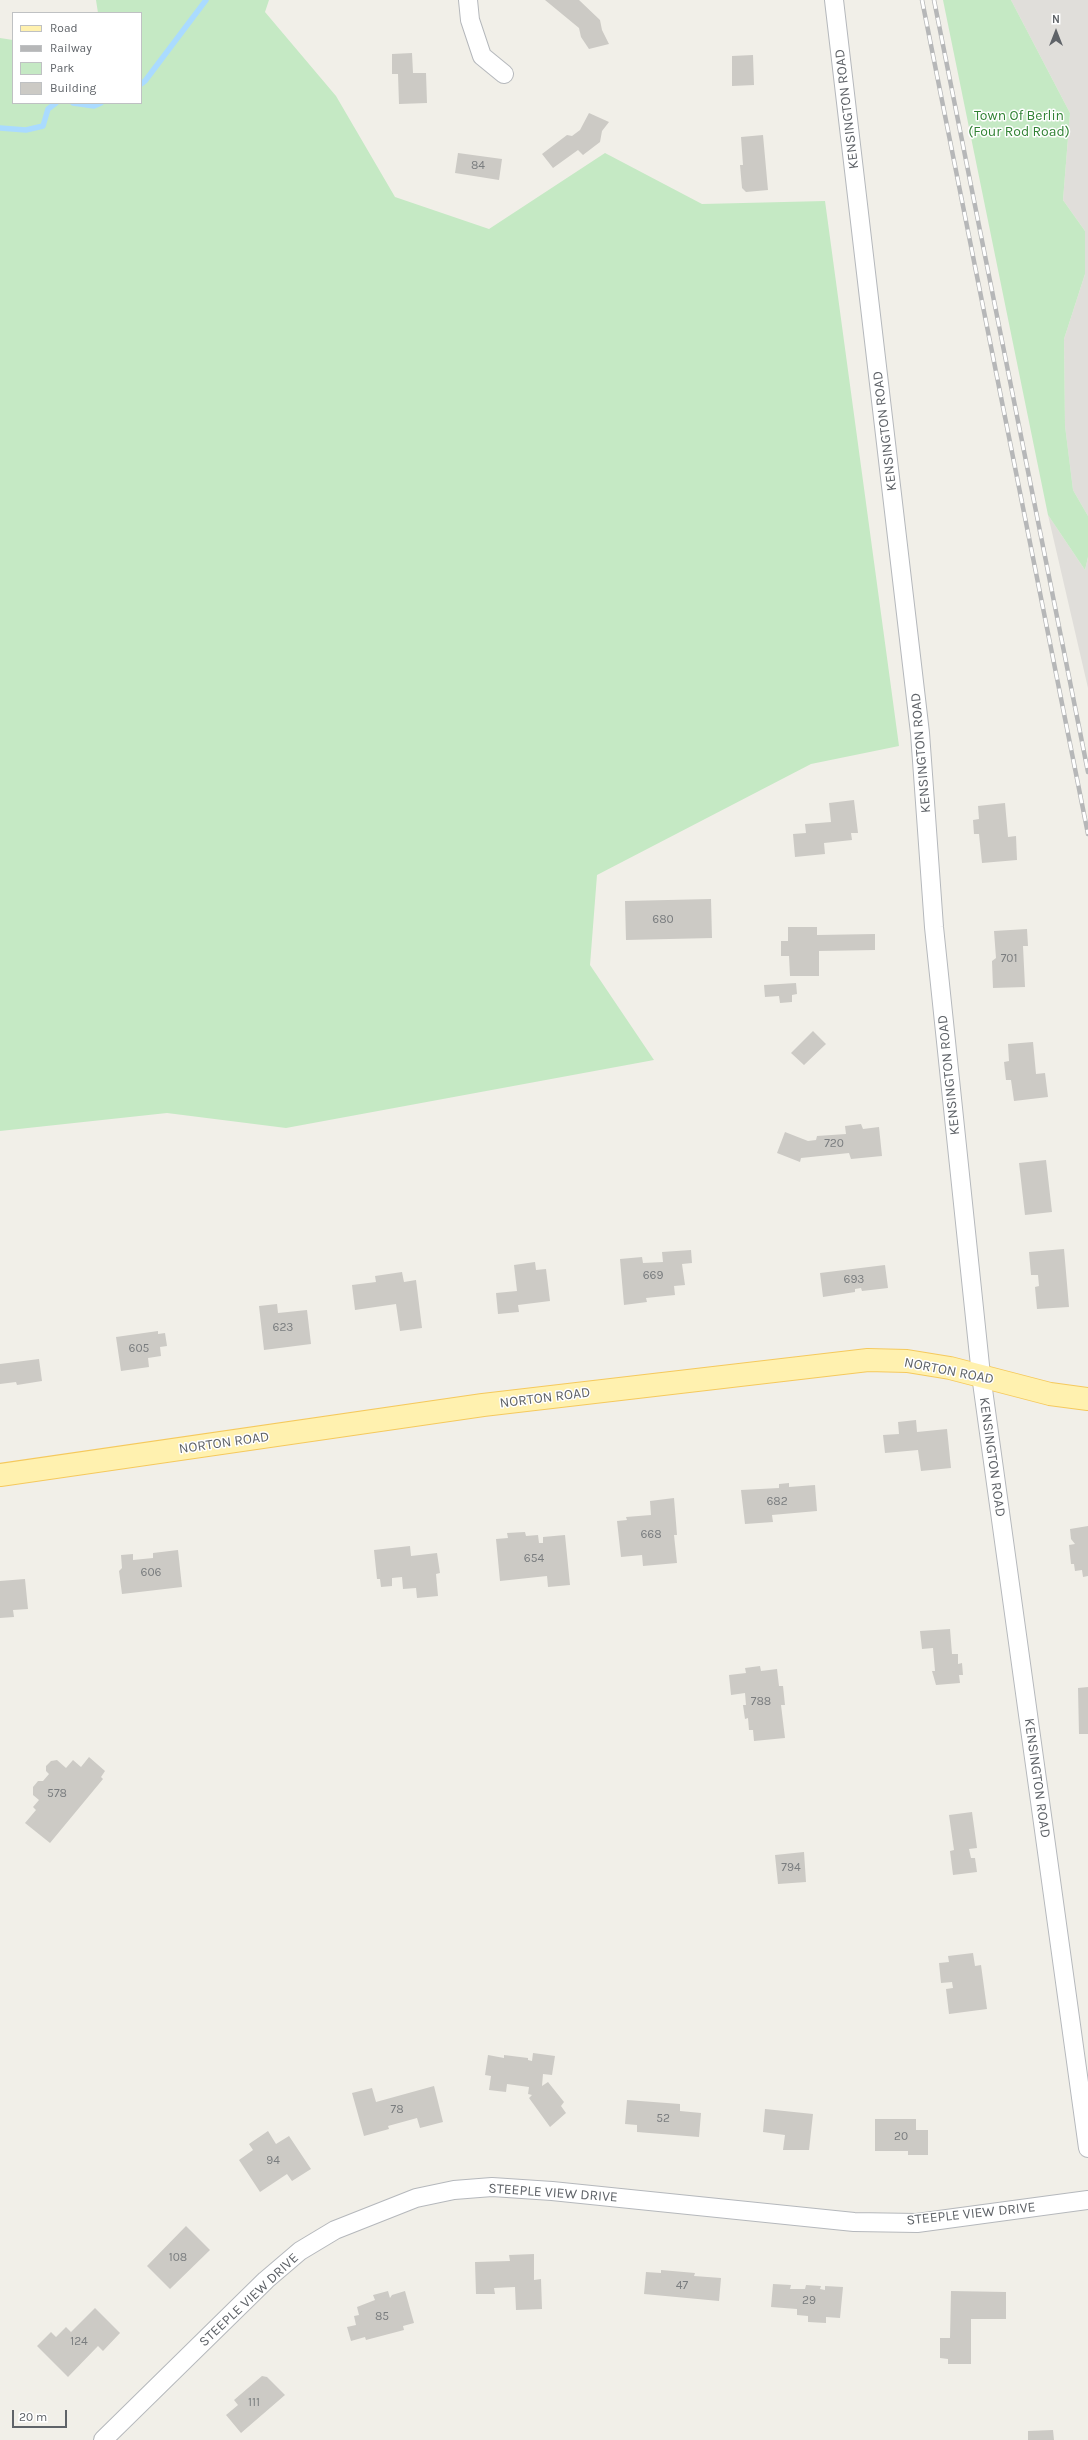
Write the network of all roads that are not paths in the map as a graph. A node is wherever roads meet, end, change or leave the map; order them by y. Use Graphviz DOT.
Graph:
graph roads {
  1 [pos="468,0"];
  2 [pos="834,0"];
  3 [pos="504,74"];
  4 [pos="980,1375"];
  5 [pos="1088,1399"];
  6 [pos="0,1474"];
  7 [pos="1088,2148"];
  8 [pos="1088,2200"];
  9 [pos="103,2440"];
  1 -- 3 [label="street"];
  2 -- 4 [label="street, KENSINGTON ROAD"];
  4 -- 5 [label="main road, NORTON ROAD"];
  4 -- 6 [label="main road, NORTON ROAD"];
  4 -- 7 [label="street, KENSINGTON ROAD"];
  8 -- 9 [label="street, STEEPLE VIEW DRIVE"];
}
